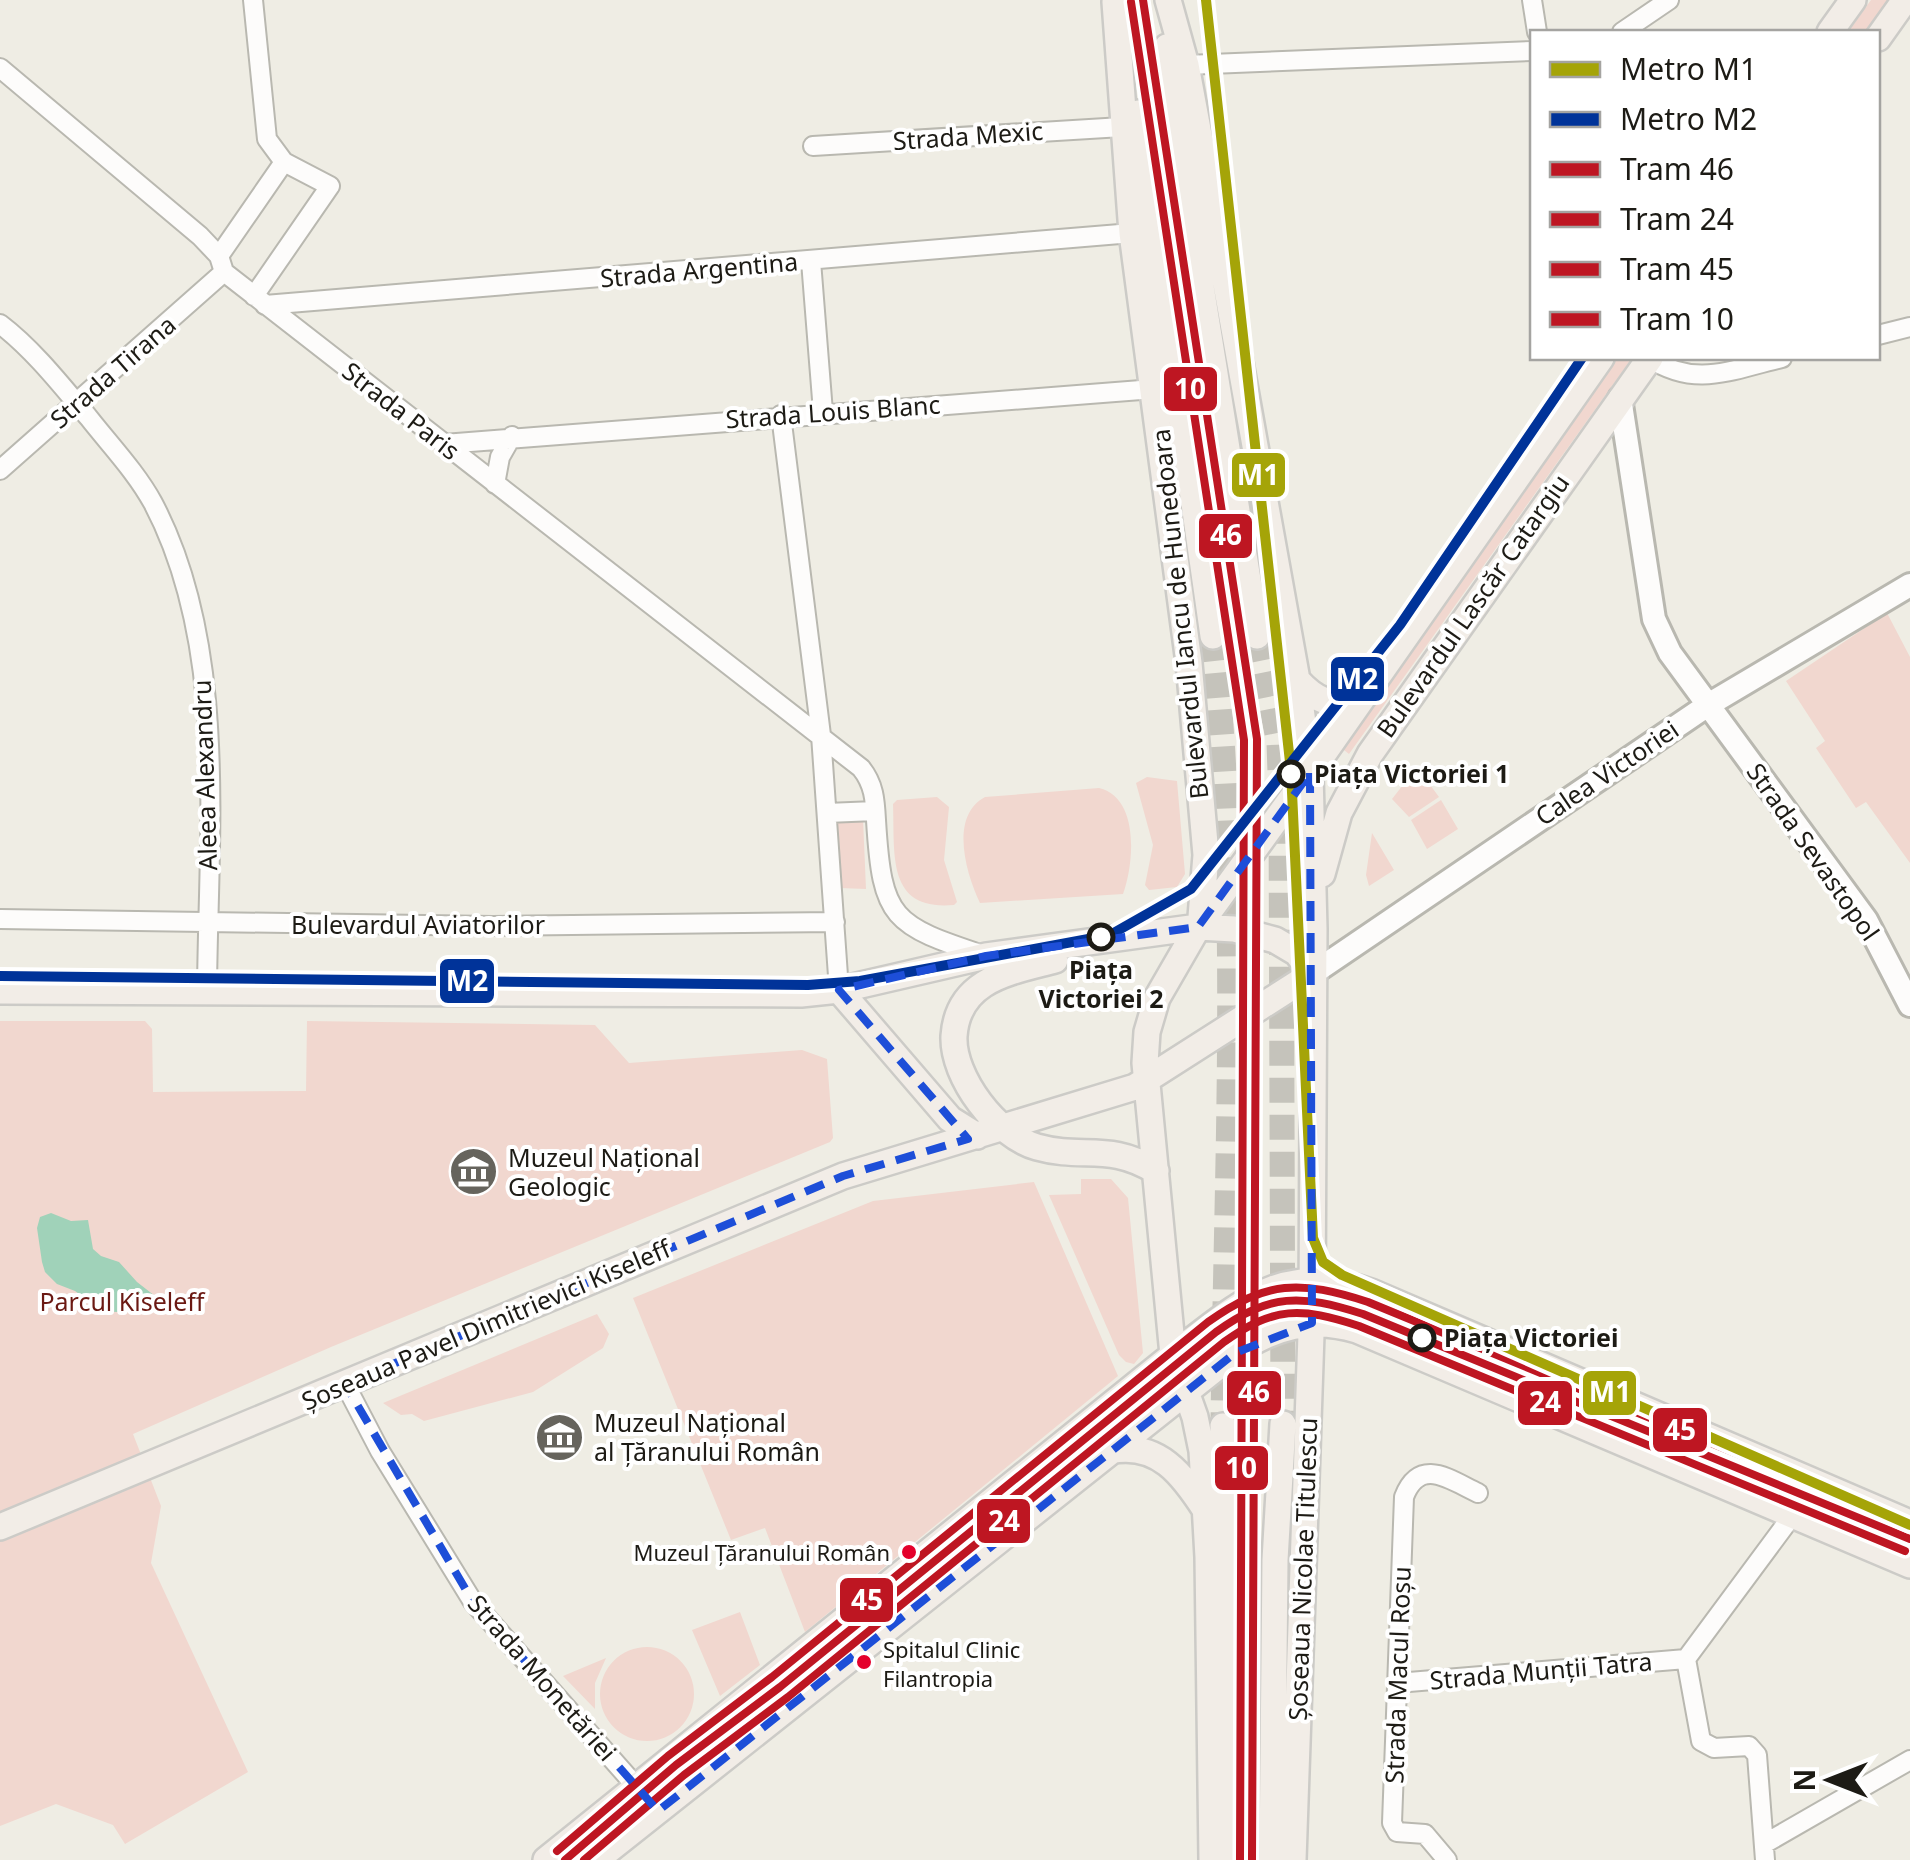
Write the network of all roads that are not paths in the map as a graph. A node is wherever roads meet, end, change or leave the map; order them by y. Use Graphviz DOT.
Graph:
graph roads {
  1 [pos="253,0"];
  2 [pos="1165,0"];
  3 [pos="1532,0"];
  4 [pos="1668,0"];
  5 [pos="1853,0"];
  6 [pos="1114,1"];
  7 [pos="1908,1"];
  8 [pos="1538,30"];
  9 [pos="1625,30"];
  10 [pos="1831,30"];
  11 [pos="1880,36"];
  12 [pos="1530,52"];
  13 [pos="1186,65"];
  14 [pos="0,68"];
  15 [pos="1131,126"];
  16 [pos="813,146"];
  17 [pos="284,162"];
  18 [pos="1132,233"];
  19 [pos="810,261"];
  20 [pos="222,264"];
  21 [pos="259,301"];
  22 [pos="0,324"];
  23 [pos="1910,327"];
  24 [pos="1880,334"];
  25 [pos="1648,360"];
  26 [pos="1654,360"];
  27 [pos="1772,360"];
  28 [pos="1595,361"];
  29 [pos="1154,389"];
  30 [pos="1620,398"];
  31 [pos="77,404"];
  32 [pos="823,412"];
  33 [pos="781,416"];
  34 [pos="512,436"];
  35 [pos="444,444"];
  36 [pos="0,470"];
  37 [pos="496,484"];
  38 [pos="1910,585"];
  39 [pos="1213,636"];
  40 [pos="1257,636"];
  41 [pos="1296,680"];
  42 [pos="1359,700"];
  43 [pos="1708,705"];
  44 [pos="821,736"];
  45 [pos="1310,773"];
  46 [pos="875,811"];
  47 [pos="827,813"];
  48 [pos="0,918"];
  49 [pos="835,922"];
  50 [pos="208,924"];
  51 [pos="1198,927"];
  52 [pos="1314,928"];
  53 [pos="1105,938"];
  54 [pos="986,956"];
  55 [pos="1312,974"];
  56 [pos="839,990"];
  57 [pos="0,991"];
  58 [pos="207,992"];
  59 [pos="1910,1005"];
  60 [pos="1146,1082"];
  61 [pos="1006,1128"];
  62 [pos="977,1136"];
  63 [pos="1156,1171"];
  64 [pos="1313,1279"];
  65 [pos="1312,1323"];
  66 [pos="1173,1355"];
  67 [pos="345,1384"];
  68 [pos="1185,1392"];
  69 [pos="1284,1424"];
  70 [pos="1223,1426"];
  71 [pos="1110,1452"];
  72 [pos="1478,1493"];
  73 [pos="1206,1510"];
  74 [pos="1792,1516"];
  75 [pos="1910,1522"];
  76 [pos="0,1527"];
  77 [pos="1910,1564"];
  78 [pos="1686,1659"];
  79 [pos="1398,1682"];
  80 [pos="1910,1760"];
  81 [pos="638,1787"];
  82 [pos="658,1811"];
  83 [pos="1764,1852"];
  84 [pos="546,1860"];
  85 [pos="596,1860"];
  86 [pos="1212,1860"];
  87 [pos="1229,1860"];
  88 [pos="1272,1860"];
  89 [pos="1293,1860"];
  90 [pos="1446,1860"];
  1 -- 17 [label="street"];
  2 -- 13 [label="main road"];
  2 -- 40 [label="main road"];
  3 -- 8 [label="street"];
  4 -- 9 [label="street"];
  5 -- 10 [label="main road"];
  6 -- 15 [label="main road, Bulevardul Iancu de Hunedoara"];
  7 -- 11 [label="main road"];
  12 -- 13 [label="street"];
  13 -- 41 [label="main road"];
  14 -- 20 [label="street, Strada Paris"];
  15 -- 16 [label="street, Strada Mexic"];
  15 -- 18 [label="main road, Bulevardul Iancu de Hunedoara"];
  15 -- 39 [label="main road"];
  17 -- 20 [label="street, Strada Tirana"];
  17 -- 21 [label="street"];
  18 -- 19 [label="street, Strada Argentina"];
  18 -- 29 [label="main road, Bulevardul Iancu de Hunedoara"];
  19 -- 21 [label="street, Strada Argentina"];
  19 -- 32 [label="street"];
  20 -- 21 [label="street, Strada Paris"];
  20 -- 31 [label="street, Strada Tirana"];
  21 -- 35 [label="street, Strada Paris"];
  22 -- 31 [label="street, Aleea Alexandru"];
  23 -- 24 [label="street"];
  25 -- 30 [label="main road, Bulevardul Lascăr Catargiu"];
  26 -- 27 [label="street"];
  28 -- 42 [label="main road, Bulevardul Lascăr Catargiu"];
  29 -- 32 [label="street, Strada Louis Blanc"];
  29 -- 51 [label="main road, Bulevardul Iancu de Hunedoara"];
  30 -- 43 [label="main road, Strada Sevastopol"];
  30 -- 52 [label="main road, Bulevardul Lascăr Catargiu"];
  31 -- 36 [label="street, Strada Tirana"];
  31 -- 50 [label="street, Aleea Alexandru"];
  32 -- 33 [label="street, Strada Louis Blanc"];
  33 -- 34 [label="street, Strada Louis Blanc"];
  33 -- 44 [label="street"];
  34 -- 35 [label="street, Strada Louis Blanc"];
  34 -- 37 [label="street"];
  35 -- 37 [label="street, Strada Paris"];
  37 -- 44 [label="street, Strada Paris"];
  38 -- 43 [label="main road, Calea Victoriei"];
  41 -- 42 [label="main road"];
  41 -- 45 [label="main road"];
  42 -- 45 [label="main road, Bulevardul Lascăr Catargiu"];
  43 -- 55 [label="main road, Calea Victoriei"];
  43 -- 59 [label="main road, Strada Sevastopol"];
  44 -- 46 [label="street, Strada Paris"];
  44 -- 47 [label="street"];
  45 -- 51 [label="main road"];
  45 -- 52 [label="main road"];
  46 -- 47 [label="street"];
  46 -- 54 [label="street, Strada Paris"];
  47 -- 49 [label="street"];
  48 -- 50 [label="street, Bulevardul Aviatorilor"];
  49 -- 50 [label="street, Bulevardul Aviatorilor"];
  49 -- 56 [label="street"];
  50 -- 58 [label="street, Aleea Alexandru"];
  51 -- 53 [label="main road"];
  51 -- 55 [label="main road"];
  51 -- 60 [label="main road"];
  52 -- 55 [label="main road"];
  53 -- 54 [label="main road"];
  53 -- 61 [label="main road"];
  54 -- 56 [label="main road"];
  55 -- 60 [label="main road"];
  55 -- 64 [label="main road"];
  56 -- 58 [label="main road"];
  56 -- 62 [label="main road"];
  57 -- 58 [label="main road"];
  60 -- 61 [label="main road"];
  60 -- 63 [label="main road"];
  61 -- 62 [label="main road"];
  61 -- 63 [label="main road"];
  62 -- 67 [label="main road, Șoseaua Pavel Dimitrievici Kiseleff"];
  63 -- 66 [label="main road"];
  64 -- 65 [label="main road, Șoseaua Nicolae Titulescu"];
  64 -- 66 [label="main road"];
  64 -- 75 [label="main road"];
  65 -- 68 [label="main road"];
  65 -- 74 [label="main road"];
  65 -- 89 [label="main road, Șoseaua Nicolae Titulescu"];
  66 -- 68 [label="main road"];
  66 -- 81 [label="main road"];
  67 -- 76 [label="main road, Șoseaua Pavel Dimitrievici Kiseleff"];
  67 -- 81 [label="street, Strada Monetăriei"];
  68 -- 71 [label="main road"];
  68 -- 73 [label="main road"];
  69 -- 88 [label="main road"];
  70 -- 87 [label="main road"];
  71 -- 73 [label="main road"];
  71 -- 82 [label="main road"];
  72 -- 79 [label="street, Strada Macul Roșu"];
  73 -- 86 [label="main road"];
  74 -- 77 [label="main road"];
  74 -- 78 [label="street, Strada Munții Tatra"];
  78 -- 79 [label="street, Strada Munții Tatra"];
  78 -- 83 [label="street"];
  79 -- 90 [label="street, Strada Macul Roșu"];
  80 -- 83 [label="street"];
  81 -- 82 [label="street, Strada Monetăriei"];
  81 -- 84 [label="main road"];
  82 -- 85 [label="main road"];
}
